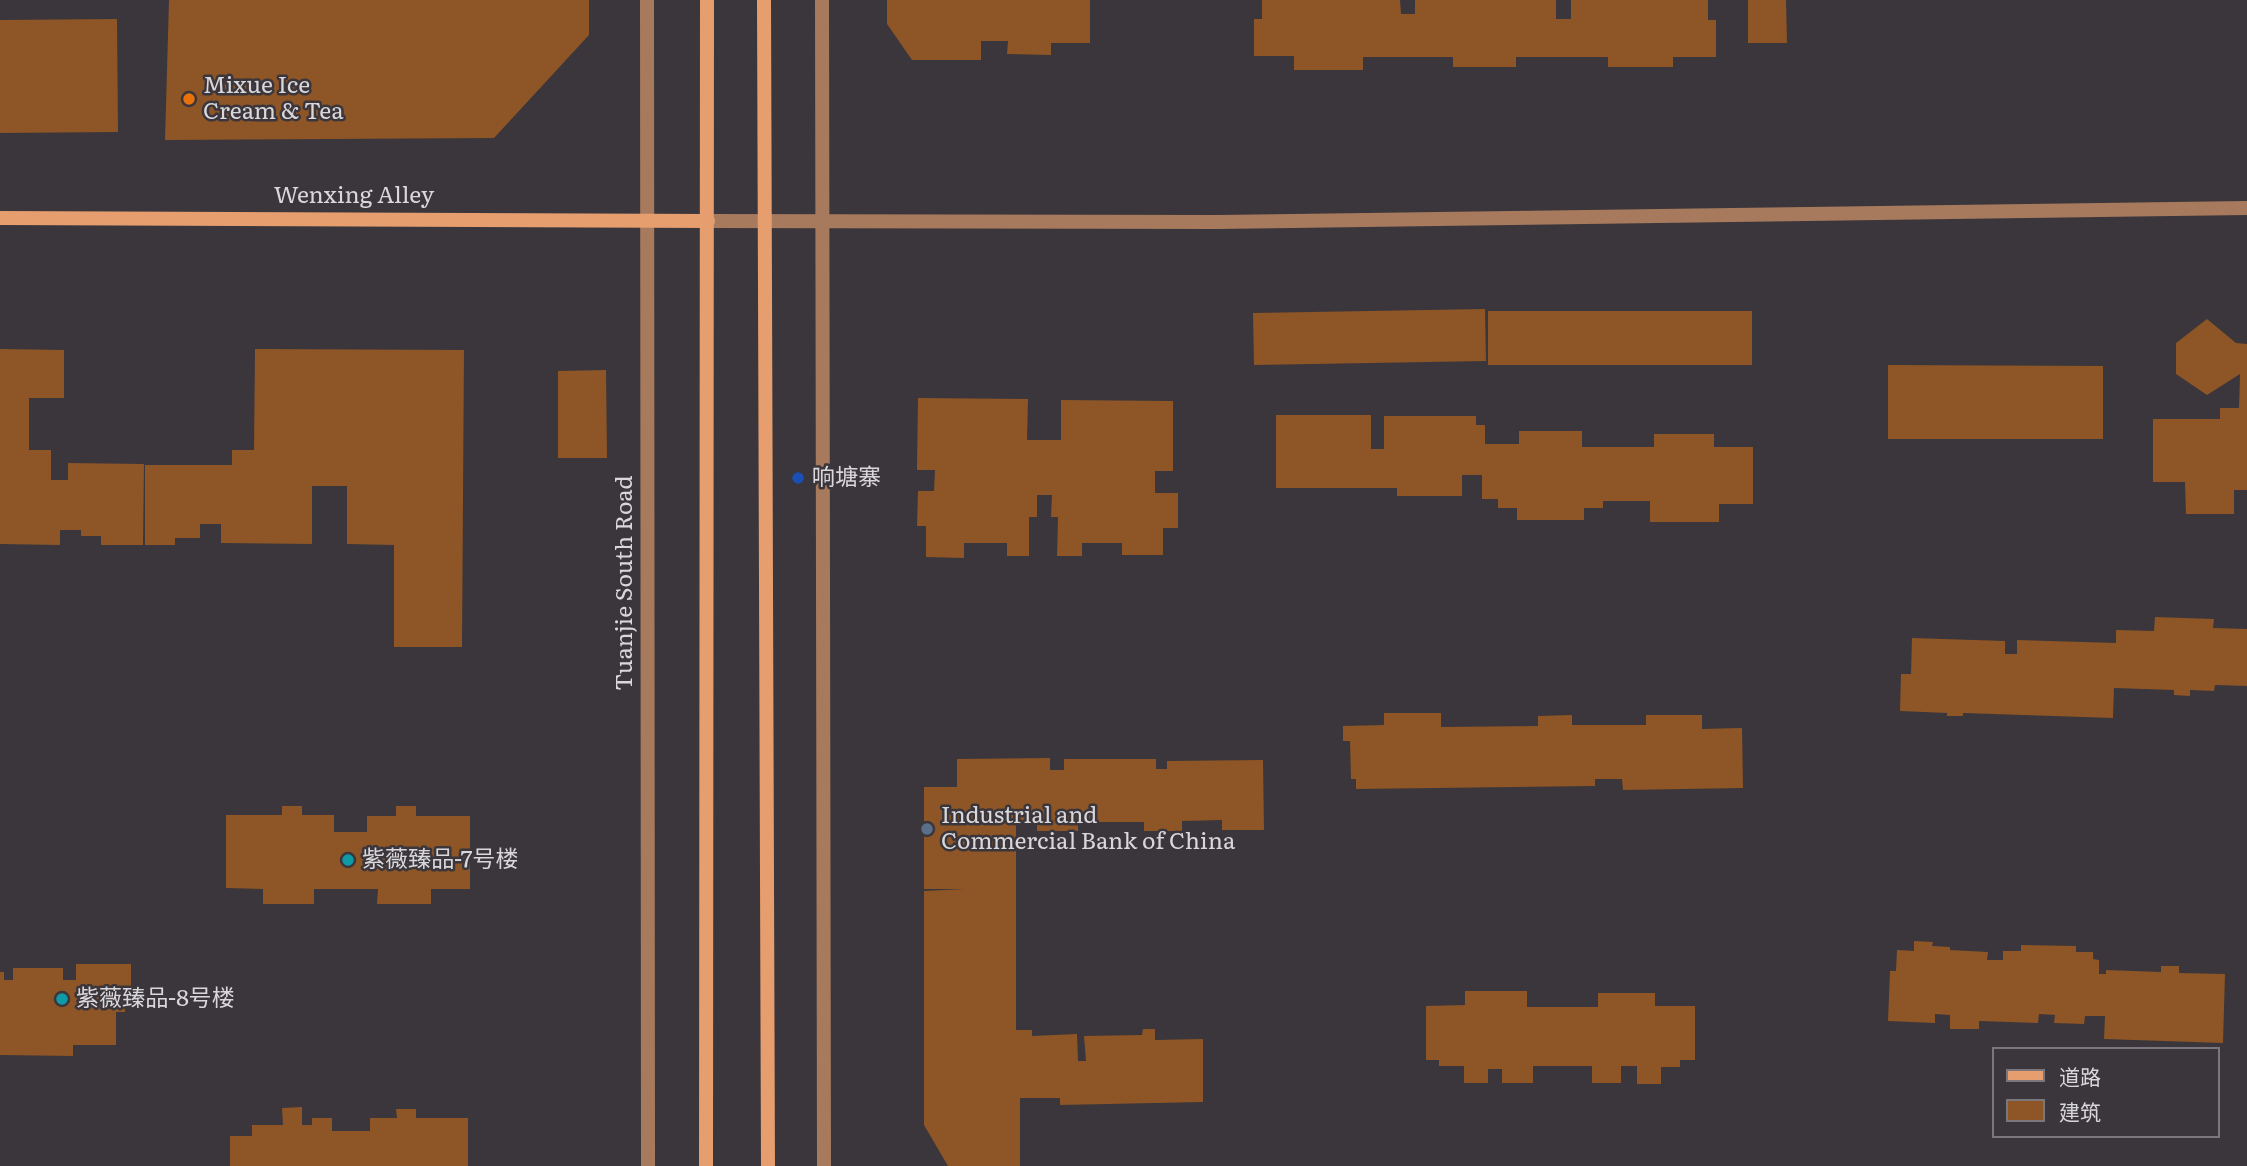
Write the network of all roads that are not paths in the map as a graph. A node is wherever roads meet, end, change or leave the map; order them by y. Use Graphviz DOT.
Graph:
graph roads {
  1 [pos="647,0"];
  2 [pos="707,0"];
  3 [pos="764,0"];
  4 [pos="822,0"];
  5 [pos="2247,208"];
  6 [pos="0,218"];
  7 [pos="648,219"];
  8 [pos="821,220"];
  9 [pos="708,221"];
  10 [pos="764,222"];
  11 [pos="648,1166"];
  12 [pos="706,1166"];
  13 [pos="768,1166"];
  14 [pos="824,1166"];
  1 -- 7 [label="street, Tuanjie South Road"];
  2 -- 9 [label="main road"];
  3 -- 10 [label="main road"];
  4 -- 8 [label="street"];
  5 -- 8 [label="street"];
  6 -- 7 [label="main road, Wenxing Alley"];
  7 -- 9 [label="main road, Wenxing Alley"];
  7 -- 11 [label="street, Tuanjie South Road"];
  8 -- 10 [label="street"];
  8 -- 14 [label="street"];
  9 -- 10 [label="street"];
  9 -- 12 [label="main road"];
  10 -- 13 [label="main road"];
}
